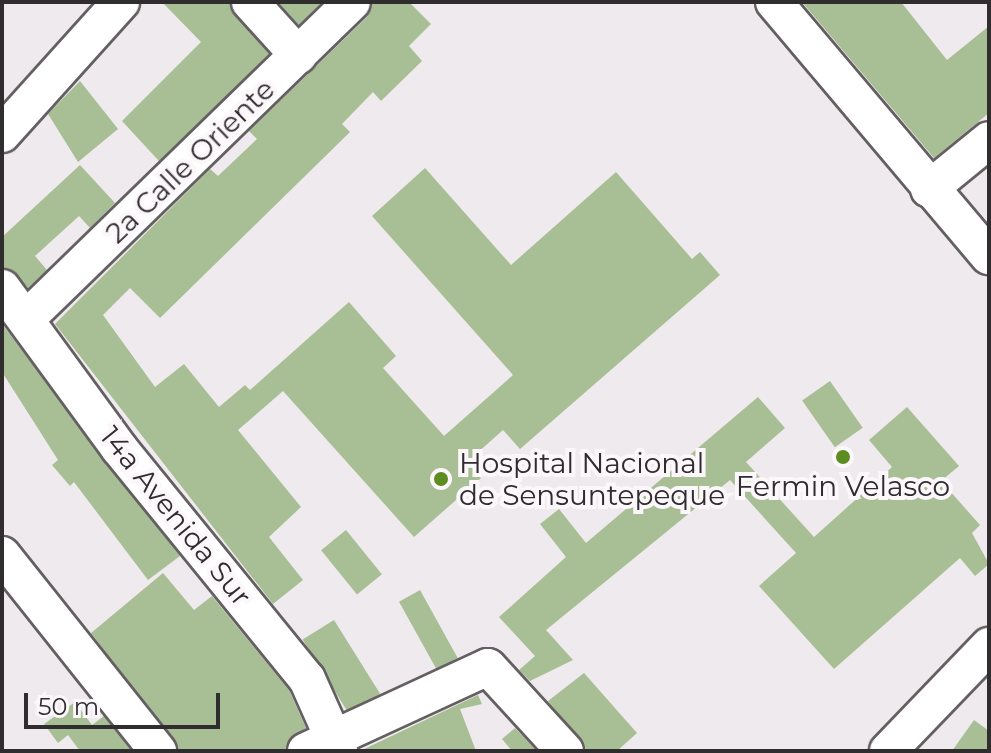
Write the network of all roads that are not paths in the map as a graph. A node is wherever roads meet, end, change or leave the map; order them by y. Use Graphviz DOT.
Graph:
graph roads {
  1 [pos="121,2"];
  2 [pos="250,2"];
  3 [pos="352,2"];
  4 [pos="774,2"];
  5 [pos="298,55"];
  6 [pos="2,134"];
  7 [pos="989,140"];
  8 [pos="929,189"];
  9 [pos="989,256"];
  10 [pos="2,288"];
  11 [pos="27,318"];
  12 [pos="2,555"];
  13 [pos="989,646"];
  14 [pos="326,746"];
  15 [pos="158,751"];
  16 [pos="565,751"];
  17 [pos="888,751"];
  1 -- 6 [label="street"];
  2 -- 5 [label="street"];
  3 -- 5 [label="street, 2a Calle Oriente"];
  4 -- 8 [label="street"];
  5 -- 11 [label="street, 2a Calle Oriente"];
  7 -- 8 [label="street"];
  8 -- 9 [label="street"];
  10 -- 11 [label="street, 14a Avenida Sur"];
  11 -- 14 [label="street, 14a Avenida Sur"];
  12 -- 15 [label="street"];
  13 -- 17 [label="street"];
  14 -- 16 [label="street"];
}
